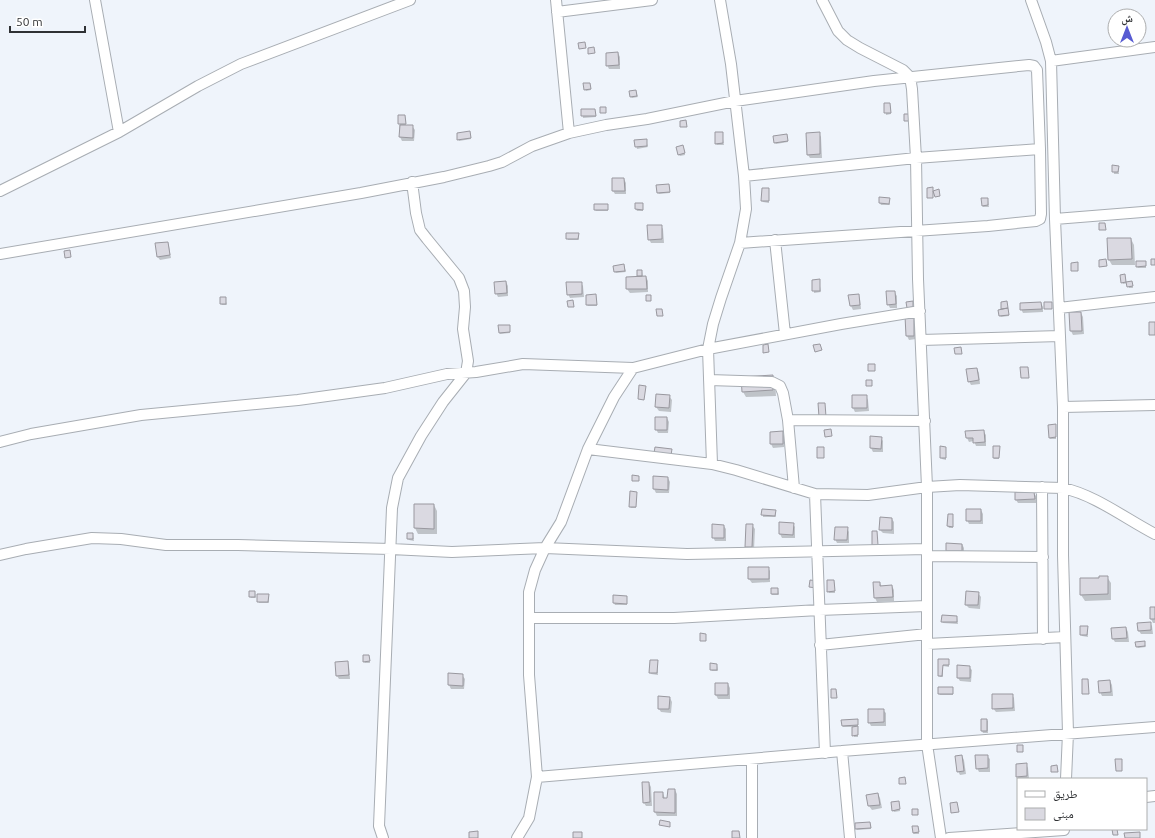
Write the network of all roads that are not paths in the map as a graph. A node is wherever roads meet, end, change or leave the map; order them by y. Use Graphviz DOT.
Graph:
graph roads {
  1 [pos="95,0"];
  2 [pos="410,0"];
  3 [pos="556,0"];
  4 [pos="652,0"];
  5 [pos="720,0"];
  6 [pos="822,0"];
  7 [pos="1031,0"];
  8 [pos="557,12"];
  9 [pos="1155,47"];
  10 [pos="1051,61"];
  11 [pos="910,77"];
  12 [pos="735,101"];
  13 [pos="119,132"];
  14 [pos="569,133"];
  15 [pos="1040,149"];
  16 [pos="916,158"];
  17 [pos="744,176"];
  18 [pos="412,182"];
  19 [pos="0,191"];
  20 [pos="1155,211"];
  21 [pos="1055,219"];
  22 [pos="917,230"];
  23 [pos="775,240"];
  24 [pos="740,243"];
  25 [pos="0,254"];
  26 [pos="1155,297"];
  27 [pos="1059,308"];
  28 [pos="920,311"];
  29 [pos="785,334"];
  30 [pos="1060,336"];
  31 [pos="921,340"];
  32 [pos="708,349"];
  33 [pos="633,368"];
  34 [pos="466,373"];
  35 [pos="709,380"];
  36 [pos="1155,405"];
  37 [pos="1063,407"];
  38 [pos="788,420"];
  39 [pos="925,421"];
  40 [pos="0,442"];
  41 [pos="588,449"];
  42 [pos="712,464"];
  43 [pos="1042,486"];
  44 [pos="927,487"];
  45 [pos="794,488"];
  46 [pos="1063,488"];
  47 [pos="815,494"];
  48 [pos="1155,534"];
  49 [pos="391,548"];
  50 [pos="545,548"];
  51 [pos="817,551"];
  52 [pos="927,552"];
  53 [pos="0,555"];
  54 [pos="1043,557"];
  55 [pos="927,606"];
  56 [pos="819,610"];
  57 [pos="529,618"];
  58 [pos="1065,637"];
  59 [pos="927,639"];
  60 [pos="1043,639"];
  61 [pos="820,645"];
  62 [pos="1155,727"];
  63 [pos="1068,733"];
  64 [pos="927,744"];
  65 [pos="842,751"];
  66 [pos="825,753"];
  67 [pos="752,759"];
  68 [pos="537,777"];
  69 [pos="1066,778"];
  70 [pos="1064,832"];
  71 [pos="383,838"];
  72 [pos="517,838"];
  73 [pos="752,838"];
  74 [pos="850,838"];
  75 [pos="941,838"];
  76 [pos="949,838"];
  1 -- 13 [label="street"];
  2 -- 13 [label="street"];
  3 -- 8 [label="street"];
  4 -- 8 [label="street"];
  5 -- 12 [label="street"];
  6 -- 11 [label="street"];
  7 -- 10 [label="street"];
  8 -- 14 [label="street"];
  9 -- 10 [label="street"];
  10 -- 21 [label="street"];
  11 -- 12 [label="street"];
  11 -- 15 [label="street"];
  11 -- 16 [label="street"];
  12 -- 14 [label="street"];
  12 -- 17 [label="street"];
  13 -- 19 [label="street"];
  14 -- 18 [label="street"];
  15 -- 16 [label="street"];
  15 -- 22 [label="street"];
  16 -- 17 [label="street"];
  16 -- 22 [label="street"];
  17 -- 24 [label="street"];
  18 -- 25 [label="street"];
  18 -- 34 [label="street"];
  20 -- 21 [label="street"];
  21 -- 27 [label="street"];
  22 -- 23 [label="street"];
  22 -- 28 [label="street"];
  23 -- 24 [label="street"];
  23 -- 29 [label="street"];
  24 -- 32 [label="street"];
  26 -- 27 [label="street"];
  27 -- 30 [label="street"];
  28 -- 29 [label="street"];
  28 -- 31 [label="street"];
  29 -- 32 [label="street"];
  30 -- 31 [label="street"];
  30 -- 37 [label="street"];
  31 -- 39 [label="street"];
  32 -- 33 [label="street"];
  32 -- 35 [label="street"];
  33 -- 34 [label="street"];
  33 -- 41 [label="street"];
  34 -- 40 [label="street"];
  34 -- 49 [label="street"];
  35 -- 38 [label="street"];
  35 -- 42 [label="street"];
  36 -- 37 [label="street"];
  37 -- 46 [label="street"];
  38 -- 39 [label="street"];
  38 -- 45 [label="street"];
  39 -- 44 [label="street"];
  41 -- 42 [label="street"];
  41 -- 50 [label="street"];
  42 -- 45 [label="street"];
  43 -- 44 [label="street"];
  43 -- 46 [label="street"];
  43 -- 54 [label="street"];
  44 -- 47 [label="street"];
  44 -- 52 [label="street"];
  45 -- 47 [label="street"];
  46 -- 48 [label="street"];
  46 -- 58 [label="street"];
  47 -- 51 [label="street"];
  49 -- 50 [label="street"];
  49 -- 53 [label="street"];
  49 -- 71 [label="street"];
  50 -- 51 [label="street"];
  50 -- 57 [label="street"];
  51 -- 52 [label="street"];
  51 -- 56 [label="street"];
  52 -- 54 [label="street"];
  52 -- 55 [label="street"];
  54 -- 60 [label="street"];
  55 -- 56 [label="street"];
  55 -- 59 [label="street"];
  56 -- 57 [label="street"];
  56 -- 61 [label="street"];
  57 -- 68 [label="street"];
  58 -- 60 [label="street"];
  58 -- 63 [label="street"];
  59 -- 60 [label="street"];
  59 -- 61 [label="street"];
  59 -- 64 [label="street"];
  61 -- 66 [label="street"];
  62 -- 63 [label="street"];
  63 -- 64 [label="street"];
  63 -- 69 [label="street"];
  64 -- 65 [label="street"];
  64 -- 75 [label="street"];
  65 -- 66 [label="street"];
  65 -- 74 [label="street"];
  66 -- 67 [label="street"];
  67 -- 68 [label="street"];
  67 -- 73 [label="street"];
  68 -- 72 [label="street"];
  70 -- 76 [label="street"];
}
